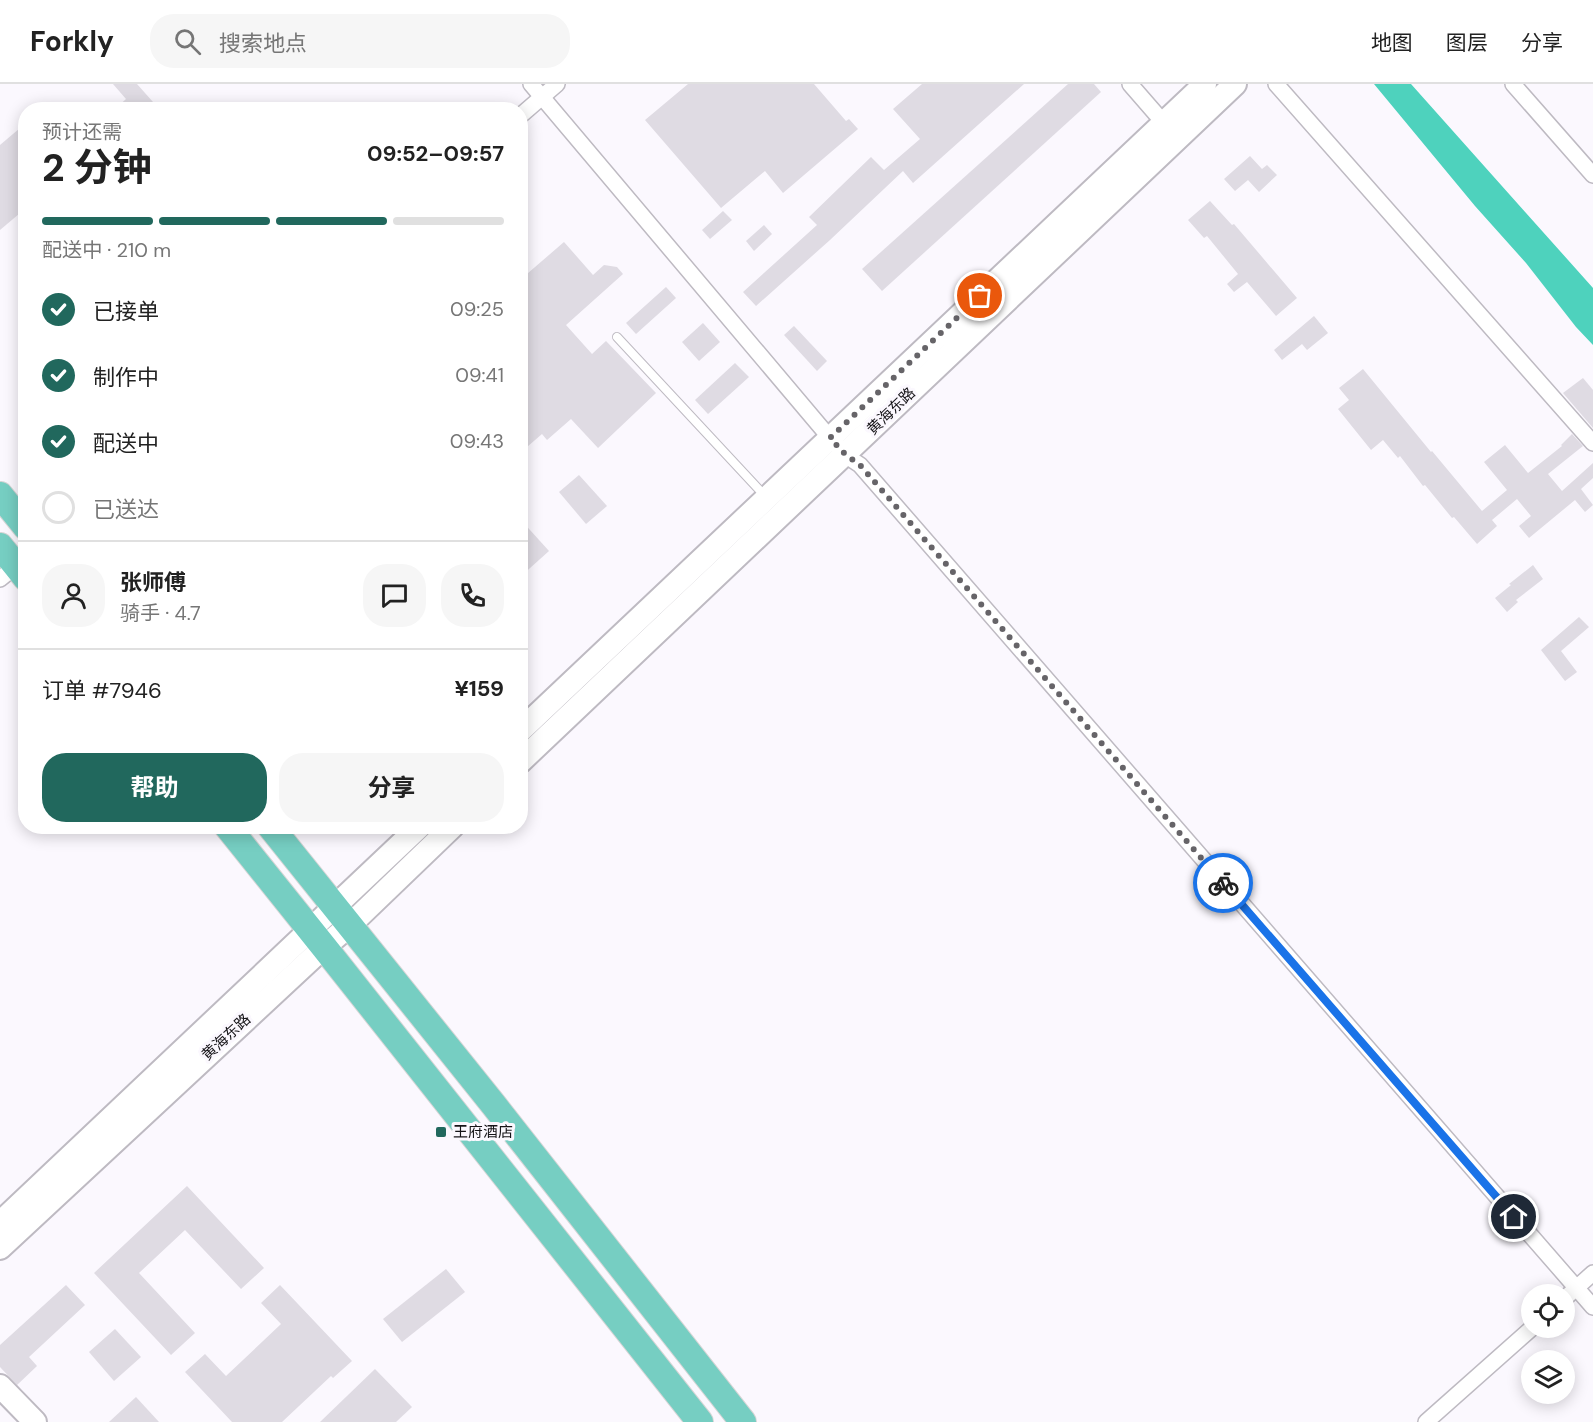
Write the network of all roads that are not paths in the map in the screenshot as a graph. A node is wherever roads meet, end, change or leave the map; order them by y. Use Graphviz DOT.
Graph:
graph roads {
  1 [pos="531,84"];
  2 [pos="557,84"];
  3 [pos="1130,84"];
  4 [pos="1205,84"];
  5 [pos="1235,84"];
  6 [pos="1276,84"];
  7 [pos="1513,84"];
  8 [pos="542,97"];
  9 [pos="528,109"];
  10 [pos="1163,122"];
  11 [pos="1593,175"];
  12 [pos="617,337"];
  13 [pos="1593,443"];
  14 [pos="838,446"];
  15 [pos="0,495"];
  16 [pos="767,498"];
  17 [pos="18,517"];
  18 [pos="528,723"];
  19 [pos="528,754"];
  20 [pos="233,834"];
  21 [pos="276,834"];
  22 [pos="413,834"];
  23 [pos="443,834"];
  24 [pos="342,916"];
  25 [pos="317,938"];
  26 [pos="0,1223"];
  27 [pos="0,1248"];
  28 [pos="1593,1273"];
  29 [pos="1562,1284"];
  30 [pos="1575,1289"];
  31 [pos="1575,1296"];
  32 [pos="1593,1307"];
  33 [pos="1521,1338"];
  34 [pos="0,1386"];
  35 [pos="35,1422"];
  36 [pos="700,1422"];
  37 [pos="742,1422"];
  38 [pos="1426,1422"];
  1 -- 8 [label="street"];
  2 -- 8 [label="street"];
  3 -- 10 [label="street"];
  4 -- 10 [label="street, 黄海东路"];
  5 -- 14 [label="street, 黄海东路"];
  6 -- 13 [label="street"];
  7 -- 11 [label="street"];
  8 -- 9 [label="street"];
  8 -- 14 [label="street"];
  10 -- 14 [label="street, 黄海东路"];
  12 -- 16 [label="lane"];
  14 -- 16 [label="street, 黄海东路"];
  14 -- 19 [label="street, 黄海东路"];
  14 -- 29 [label="street"];
  15 -- 17 [label="main road"];
  16 -- 18 [label="street, 黄海东路"];
  20 -- 25 [label="main road"];
  21 -- 24 [label="main road"];
  22 -- 24 [label="street, 黄海东路"];
  23 -- 24 [label="street, 黄海东路"];
  24 -- 25 [label="street, 黄海东路"];
  24 -- 37 [label="main road"];
  25 -- 26 [label="street, 黄海东路"];
  25 -- 27 [label="street, 黄海东路"];
  25 -- 36 [label="main road"];
  28 -- 30 [label="street"];
  31 -- 32 [label="street"];
  33 -- 38 [label="street"];
  34 -- 35 [label="street"];
}
